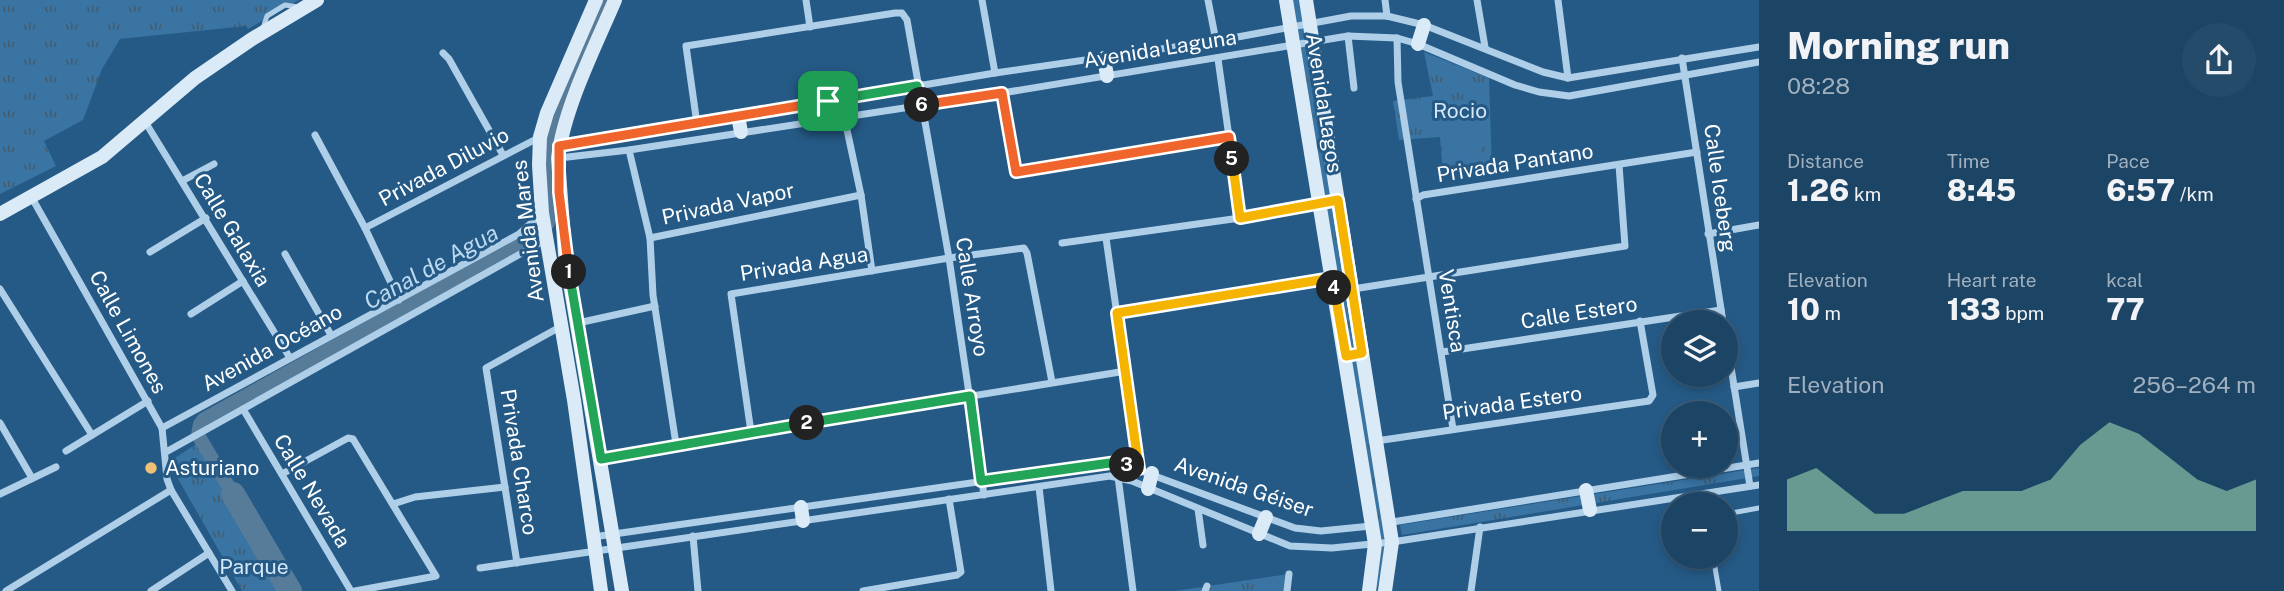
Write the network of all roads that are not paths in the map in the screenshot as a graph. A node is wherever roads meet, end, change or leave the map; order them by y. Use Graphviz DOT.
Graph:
graph roads {
  1 [pos="596,0"];
  2 [pos="615,0"];
  3 [pos="806,0"];
  4 [pos="985,0"];
  5 [pos="1208,0"];
  6 [pos="1286,0"];
  7 [pos="1306,0"];
  8 [pos="1385,0"];
  9 [pos="1477,0"];
  10 [pos="1558,0"];
  11 [pos="311,4"];
  12 [pos="1387,16"];
  13 [pos="1310,24"];
  14 [pos="1424,25"];
  15 [pos="810,27"];
  16 [pos="1290,27"];
  17 [pos="1348,36"];
  18 [pos="1397,38"];
  19 [pos="1216,41"];
  20 [pos="1312,41"];
  21 [pos="1294,44"];
  22 [pos="1418,44"];
  23 [pos="1485,47"];
  24 [pos="1759,47"];
  25 [pos="443,54"];
  26 [pos="1104,58"];
  27 [pos="1682,58"];
  28 [pos="1218,59"];
  29 [pos="1759,62"];
  30 [pos="995,73"];
  31 [pos="1107,76"];
  32 [pos="1685,76"];
  33 [pos="1568,78"];
  34 [pos="917,86"];
  35 [pos="1354,88"];
  36 [pos="1002,93"];
  37 [pos="921,105"];
  38 [pos="738,116"];
  39 [pos="844,116"];
  40 [pos="144,120"];
  41 [pos="698,124"];
  42 [pos="741,132"];
  43 [pos="314,135"];
  44 [pos="540,137"];
  45 [pos="1229,137"];
  46 [pos="629,150"];
  47 [pos="558,152"];
  48 [pos="1696,152"];
  49 [pos="503,155"];
  50 [pos="214,164"];
  51 [pos="1619,165"];
  52 [pos="182,181"];
  53 [pos="861,195"];
  54 [pos="33,198"];
  55 [pos="1416,199"];
  56 [pos="1338,200"];
  57 [pos="1319,204"];
  58 [pos="542,213"];
  59 [pos="0,214"];
  60 [pos="205,218"];
  61 [pos="1240,218"];
  62 [pos="1759,225"];
  63 [pos="365,229"];
  64 [pos="1708,234"];
  65 [pos="650,238"];
  66 [pos="1106,238"];
  67 [pos="547,239"];
  68 [pos="1062,243"];
  69 [pos="150,252"];
  70 [pos="285,254"];
  71 [pos="949,258"];
  72 [pos="872,271"];
  73 [pos="1429,277"];
  74 [pos="1332,278"];
  75 [pos="243,282"];
  76 [pos="0,289"];
  77 [pos="1352,289"];
  78 [pos="399,300"];
  79 [pos="655,306"];
  80 [pos="1721,310"];
  81 [pos="1117,313"];
  82 [pos="191,314"];
  83 [pos="1661,318"];
  84 [pos="1640,321"];
  85 [pos="578,323"];
  86 [pos="560,327"];
  87 [pos="331,335"];
  88 [pos="1442,352"];
  89 [pos="1362,353"];
  90 [pos="1346,356"];
  91 [pos="290,358"];
  92 [pos="1126,370"];
  93 [pos="1052,382"];
  94 [pos="1759,383"];
  95 [pos="1738,386"];
  96 [pos="1734,387"];
  97 [pos="591,395"];
  98 [pos="970,396"];
  99 [pos="574,400"];
  100 [pos="148,401"];
  101 [pos="243,409"];
  102 [pos="0,423"];
  103 [pos="162,428"];
  104 [pos="1452,429"];
  105 [pos="751,432"];
  106 [pos="92,435"];
  107 [pos="1376,442"];
  108 [pos="676,444"];
  109 [pos="66,451"];
  110 [pos="166,452"];
  111 [pos="601,459"];
  112 [pos="1759,464"];
  113 [pos="1746,465"];
  114 [pos="56,467"];
  115 [pos="1145,471"];
  116 [pos="282,474"];
  117 [pos="1118,477"];
  118 [pos="32,478"];
  119 [pos="981,481"];
  120 [pos="1759,485"];
  121 [pos="1749,486"];
  122 [pos="505,487"];
  123 [pos="1039,487"];
  124 [pos="1148,488"];
  125 [pos="171,490"];
  126 [pos="1586,490"];
  127 [pos="0,494"];
  128 [pos="984,495"];
  129 [pos="948,499"];
  130 [pos="393,504"];
  131 [pos="1759,508"];
  132 [pos="1198,509"];
  133 [pos="1590,510"];
  134 [pos="1738,512"];
  135 [pos="802,514"];
  136 [pos="1266,517"];
  137 [pos="1390,523"];
  138 [pos="1372,526"];
  139 [pos="1480,527"];
  140 [pos="1259,534"];
  141 [pos="693,536"];
  142 [pos="614,541"];
  143 [pos="1392,542"];
  144 [pos="594,544"];
  145 [pos="1375,544"];
  146 [pos="1203,545"];
  147 [pos="209,553"];
  148 [pos="517,563"];
  149 [pos="480,568"];
  150 [pos="1715,569"];
  151 [pos="1289,575"];
  152 [pos="1133,590"];
  153 [pos="6,591"];
  154 [pos="151,591"];
  155 [pos="232,591"];
  156 [pos="353,591"];
  157 [pos="601,591"];
  158 [pos="622,591"];
  159 [pos="698,591"];
  160 [pos="863,591"];
  161 [pos="1051,591"];
  162 [pos="1287,591"];
  163 [pos="1369,591"];
  164 [pos="1385,591"];
  165 [pos="1471,591"];
  166 [pos="1719,591"];
  1 -- 44 [label="street, Avenida Mares"];
  2 -- 47 [label="street, Avenida Mares"];
  3 -- 15 [label="street"];
  4 -- 30 [label="street"];
  5 -- 19 [label="street"];
  6 -- 16 [label="street, Avenida Lagos"];
  7 -- 13 [label="street, Avenida Lagos"];
  8 -- 12 [label="street"];
  9 -- 23 [label="street"];
  10 -- 33 [label="street"];
  11 -- 40 [label="street"];
  12 -- 13 [label="street, Avenida Laguna"];
  12 -- 14 [label="street, Avenida Laguna"];
  13 -- 16 [label="street, Avenida Laguna"];
  13 -- 20 [label="street, Avenida Lagos"];
  14 -- 22 [label="street"];
  14 -- 23 [label="street, Avenida Laguna"];
  15 -- 34 [label="street, Calle Arroyo"];
  15 -- 41 [label="street"];
  16 -- 19 [label="street, Avenida Laguna"];
  16 -- 21 [label="street, Avenida Lagos"];
  17 -- 18 [label="street, Avenida Laguna"];
  17 -- 20 [label="street, Avenida Laguna"];
  17 -- 35 [label="street"];
  18 -- 22 [label="street, Avenida Laguna"];
  18 -- 55 [label="street, Privada Pantano"];
  19 -- 26 [label="street, Avenida Laguna"];
  20 -- 21 [label="street, Avenida Laguna"];
  20 -- 56 [label="street, Avenida Lagos"];
  21 -- 28 [label="street, Avenida Laguna"];
  21 -- 57 [label="street, Avenida Lagos"];
  22 -- 32 [label="street, Avenida Laguna"];
  23 -- 33 [label="street, Avenida Laguna"];
  24 -- 27 [label="street, Avenida Laguna"];
  25 -- 49 [label="street"];
  26 -- 30 [label="street, Avenida Laguna"];
  26 -- 31 [label="street"];
  27 -- 32 [label="street, Calle Iceberg"];
  27 -- 33 [label="street, Avenida Laguna"];
  28 -- 31 [label="street, Avenida Laguna"];
  28 -- 45 [label="street"];
  29 -- 32 [label="street, Avenida Laguna"];
  30 -- 34 [label="street, Avenida Laguna"];
  31 -- 36 [label="street, Avenida Laguna"];
  32 -- 48 [label="street, Calle Iceberg"];
  34 -- 37 [label="street, Calle Arroyo"];
  34 -- 38 [label="street, Avenida Laguna"];
  36 -- 37 [label="street, Avenida Laguna"];
  36 -- 45 [label="street"];
  37 -- 39 [label="street, Avenida Laguna"];
  37 -- 71 [label="street, Calle Arroyo"];
  38 -- 41 [label="street, Avenida Laguna"];
  38 -- 42 [label="street"];
  39 -- 42 [label="street, Avenida Laguna"];
  39 -- 53 [label="street"];
  40 -- 52 [label="street, Calle Galaxia"];
  40 -- 54 [label="street"];
  41 -- 47 [label="street, Avenida Laguna"];
  42 -- 46 [label="street, Avenida Laguna"];
  43 -- 63 [label="street"];
  44 -- 49 [label="street, Privada Diluvio"];
  44 -- 58 [label="street, Avenida Mares"];
  45 -- 61 [label="street"];
  46 -- 47 [label="street, Avenida Laguna"];
  46 -- 65 [label="street, Privada Vapor"];
  47 -- 85 [label="street, Avenida Mares"];
  48 -- 51 [label="street, Privada Pantano"];
  48 -- 64 [label="street, Calle Iceberg"];
  49 -- 63 [label="street, Privada Diluvio"];
  50 -- 52 [label="street"];
  51 -- 55 [label="street, Privada Pantano"];
  51 -- 73 [label="street"];
  52 -- 60 [label="street, Calle Galaxia"];
  53 -- 65 [label="street, Privada Vapor"];
  53 -- 72 [label="street"];
  54 -- 59 [label="street"];
  54 -- 100 [label="street, Calle Limones"];
  55 -- 73 [label="street, Ventisca"];
  56 -- 57 [label="street"];
  56 -- 77 [label="street, Avenida Lagos"];
  57 -- 61 [label="street"];
  57 -- 74 [label="street, Avenida Lagos"];
  58 -- 67 [label="street, Avenida Mares"];
  58 -- 78 [label="street, Avenida Océano"];
  60 -- 69 [label="street"];
  60 -- 75 [label="street, Calle Galaxia"];
  61 -- 66 [label="street"];
  62 -- 64 [label="street"];
  63 -- 78 [label="street"];
  64 -- 80 [label="street, Calle Iceberg"];
  65 -- 79 [label="street"];
  66 -- 68 [label="street"];
  66 -- 81 [label="street"];
  67 -- 86 [label="street, Avenida Mares"];
  67 -- 101 [label="street, Avenida Océano"];
  70 -- 87 [label="street"];
  71 -- 72 [label="street, Privada Agua"];
  71 -- 93 [label="street, Privada Agua"];
  71 -- 98 [label="street, Calle Arroyo"];
  72 -- 105 [label="street, Privada Agua"];
  73 -- 77 [label="street"];
  73 -- 88 [label="street, Ventisca"];
  74 -- 81 [label="street"];
  74 -- 90 [label="street, Avenida Lagos"];
  75 -- 82 [label="street"];
  75 -- 91 [label="street, Calle Galaxia"];
  76 -- 106 [label="street"];
  77 -- 89 [label="street, Avenida Lagos"];
  78 -- 87 [label="street, Avenida Océano"];
  79 -- 85 [label="street"];
  79 -- 108 [label="street"];
  81 -- 92 [label="street"];
  83 -- 84 [label="street, Calle Estero"];
  84 -- 88 [label="street, Calle Estero"];
  84 -- 104 [label="street, Privada Estero"];
  85 -- 97 [label="street, Avenida Mares"];
  86 -- 99 [label="street, Avenida Mares"];
  86 -- 122 [label="street, Privada Charco"];
  87 -- 91 [label="street, Avenida Océano"];
  88 -- 104 [label="street, Ventisca"];
  89 -- 90 [label="street"];
  89 -- 107 [label="street, Avenida Lagos"];
  90 -- 138 [label="street, Avenida Lagos"];
  91 -- 103 [label="street, Avenida Océano"];
  92 -- 93 [label="street"];
  92 -- 115 [label="street"];
  93 -- 98 [label="street"];
  94 -- 95 [label="street"];
  96 -- 113 [label="street"];
  97 -- 99 [label="street"];
  97 -- 111 [label="street, Avenida Mares"];
  98 -- 105 [label="street"];
  98 -- 119 [label="street, Calle Arroyo"];
  99 -- 144 [label="street, Avenida Mares"];
  100 -- 103 [label="street, Calle Limones"];
  100 -- 106 [label="street"];
  101 -- 110 [label="street, Avenida Océano"];
  101 -- 116 [label="street, Calle Nevada"];
  102 -- 118 [label="street"];
  103 -- 110 [label="street, Calle Limones"];
  104 -- 107 [label="street, Privada Estero"];
  105 -- 108 [label="street"];
  106 -- 109 [label="street"];
  107 -- 137 [label="street, Avenida Lagos"];
  108 -- 111 [label="street"];
  110 -- 125 [label="street, Calle Limones"];
  111 -- 142 [label="street, Avenida Mares"];
  112 -- 113 [label="street, Avenida Géiser"];
  113 -- 121 [label="street"];
  113 -- 126 [label="street, Avenida Géiser"];
  114 -- 118 [label="street"];
  115 -- 119 [label="street, Avenida Géiser"];
  115 -- 124 [label="street"];
  115 -- 136 [label="street, Avenida Géiser"];
  116 -- 130 [label="street"];
  116 -- 156 [label="street, Calle Nevada"];
  117 -- 123 [label="street, Avenida Géiser"];
  117 -- 124 [label="street, Avenida Géiser"];
  117 -- 152 [label="street"];
  118 -- 127 [label="street"];
  119 -- 128 [label="street, Calle Arroyo"];
  119 -- 135 [label="street, Avenida Géiser"];
  120 -- 121 [label="street, Avenida Géiser"];
  121 -- 133 [label="street, Avenida Géiser"];
  122 -- 130 [label="street"];
  122 -- 148 [label="street, Privada Charco"];
  123 -- 128 [label="street, Avenida Géiser"];
  123 -- 161 [label="street"];
  124 -- 132 [label="street, Avenida Géiser"];
  125 -- 147 [label="street, Calle Limones"];
  125 -- 153 [label="street"];
  126 -- 133 [label="street"];
  126 -- 137 [label="street, Avenida Géiser"];
  128 -- 129 [label="street, Avenida Géiser"];
  129 -- 135 [label="street, Avenida Géiser"];
  129 -- 160 [label="street"];
  130 -- 156 [label="street"];
  131 -- 134 [label="lane"];
  132 -- 140 [label="street, Avenida Géiser"];
  132 -- 146 [label="street"];
  133 -- 139 [label="street, Avenida Géiser"];
  135 -- 141 [label="street, Avenida Géiser"];
  135 -- 142 [label="street, Avenida Géiser"];
  136 -- 138 [label="street, Avenida Géiser"];
  136 -- 140 [label="street"];
  137 -- 138 [label="street, Avenida Géiser"];
  137 -- 143 [label="street, Avenida Lagos"];
  138 -- 145 [label="street, Avenida Lagos"];
  139 -- 143 [label="street, Avenida Géiser"];
  139 -- 165 [label="street"];
  140 -- 145 [label="street, Avenida Géiser"];
  141 -- 142 [label="street, Avenida Géiser"];
  141 -- 159 [label="street"];
  142 -- 144 [label="street, Avenida Géiser"];
  142 -- 144 [label="street, Avenida Géiser"];
  142 -- 158 [label="street, Avenida Mares"];
  143 -- 145 [label="street, Avenida Géiser"];
  143 -- 164 [label="street, Avenida Lagos"];
  144 -- 148 [label="street"];
  144 -- 157 [label="street, Avenida Mares"];
  145 -- 163 [label="street, Avenida Lagos"];
  147 -- 154 [label="street"];
  147 -- 155 [label="street, Calle Limones"];
  148 -- 149 [label="street"];
  150 -- 166 [label="lane"];
  151 -- 162 [label="street"];
}
